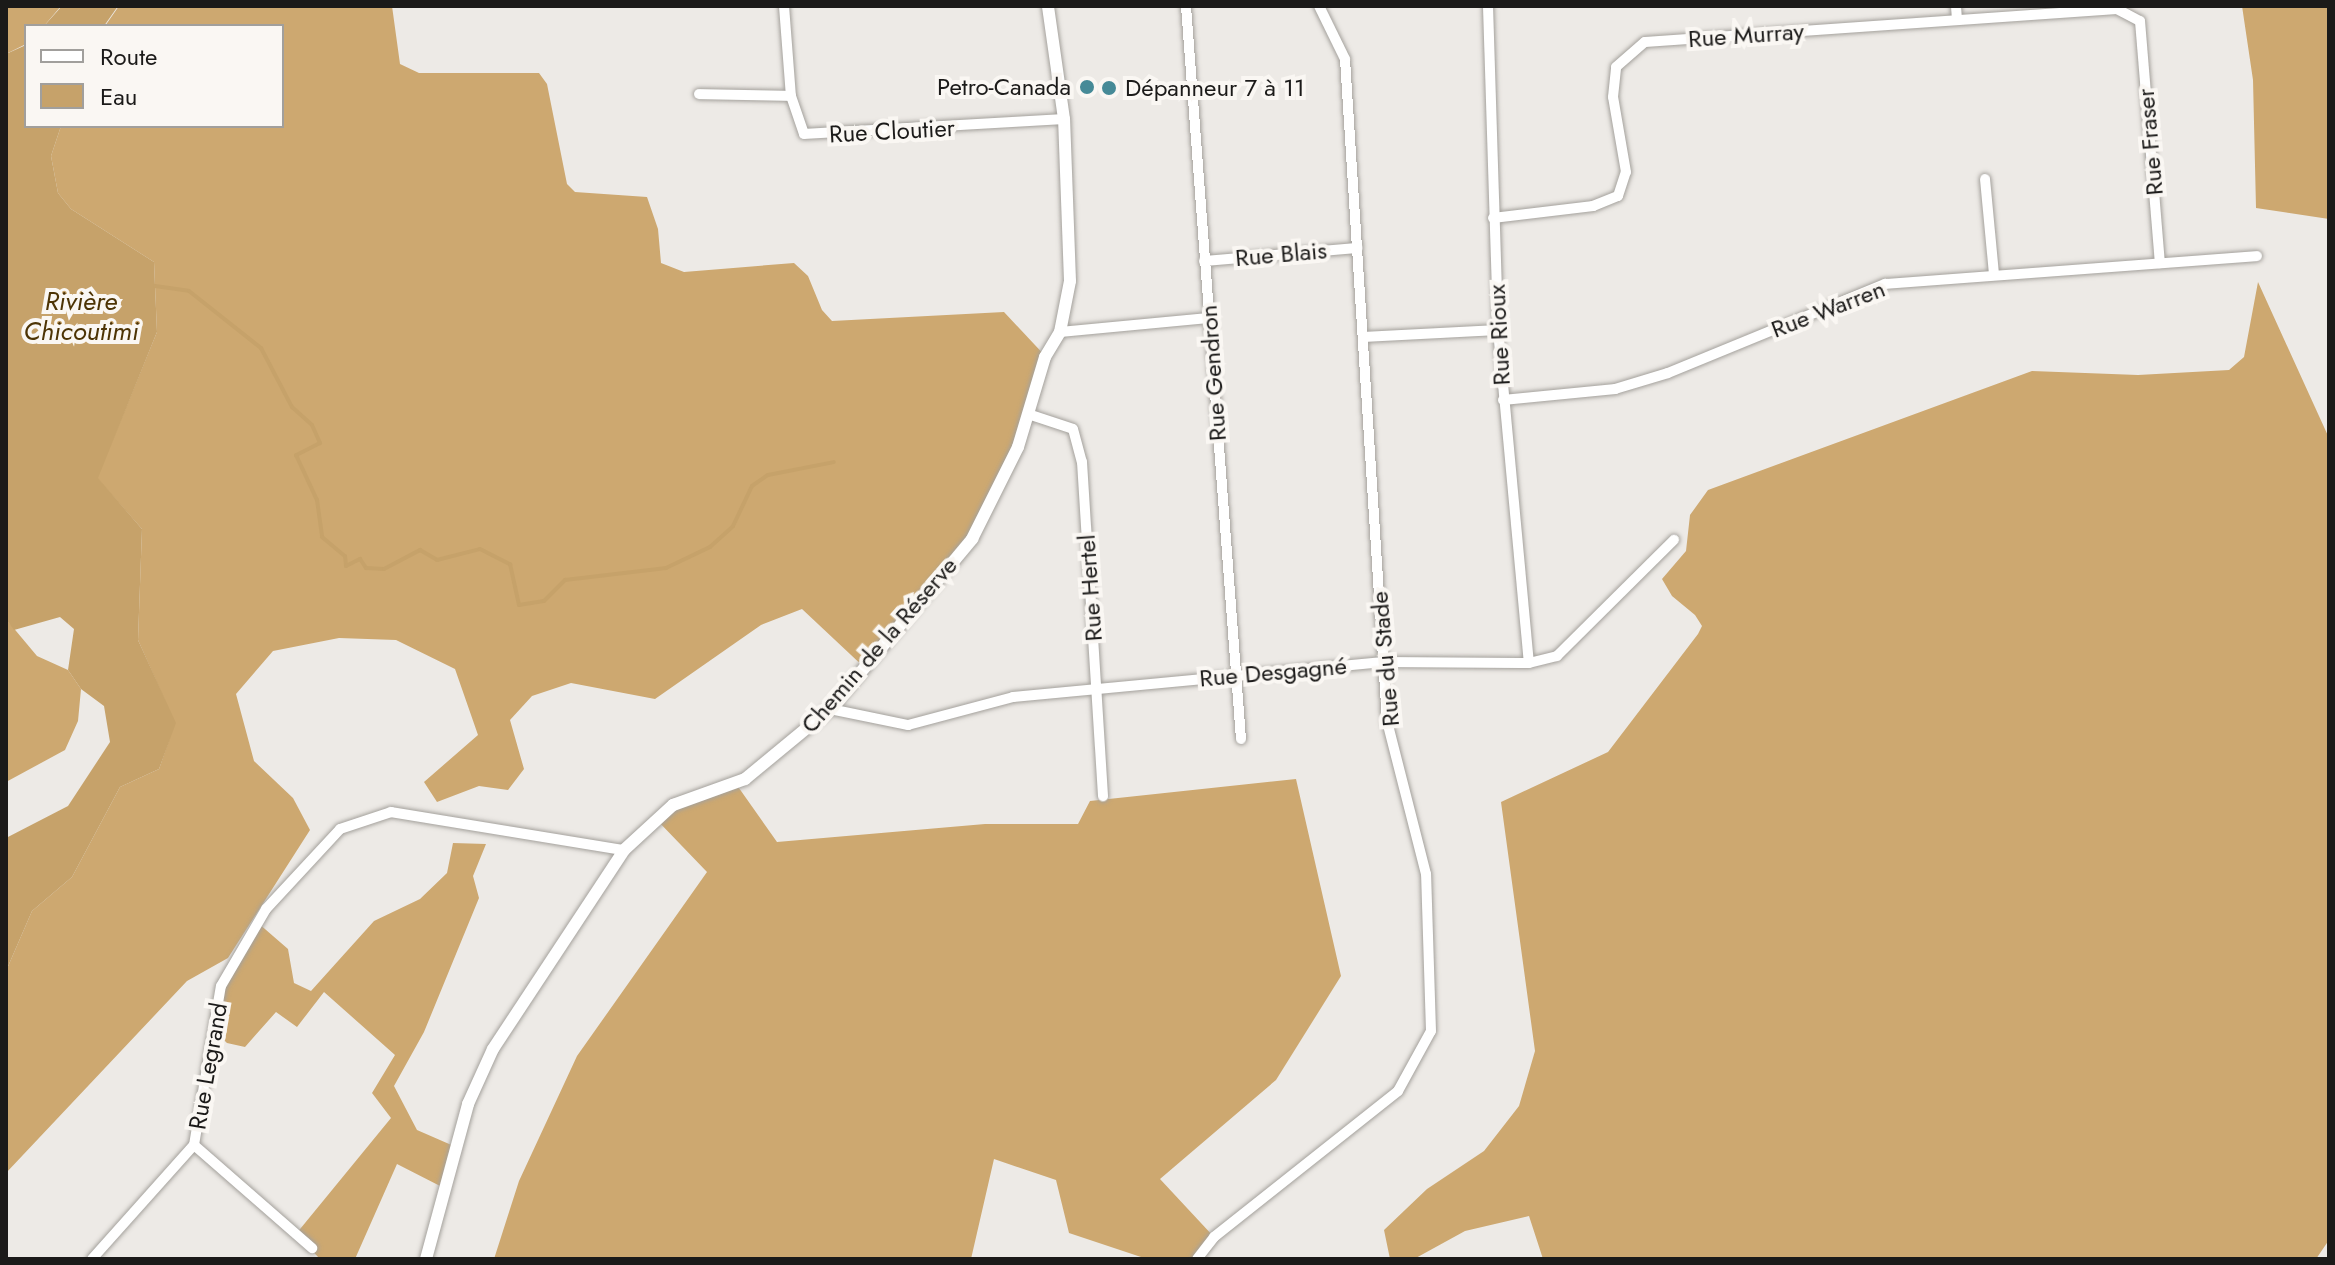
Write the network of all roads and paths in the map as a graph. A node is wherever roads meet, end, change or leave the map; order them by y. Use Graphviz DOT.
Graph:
graph roads {
  1 [pos="784,6"];
  2 [pos="1048,6"];
  3 [pos="1186,6"];
  4 [pos="1319,6"];
  5 [pos="1488,6"];
  6 [pos="1956,6"];
  7 [pos="1957,20"];
  8 [pos="2140,21"];
  9 [pos="699,94"];
  10 [pos="791,96"];
  11 [pos="1064,119"];
  12 [pos="1985,179"];
  13 [pos="1493,218"];
  14 [pos="1357,248"];
  15 [pos="2257,256"];
  16 [pos="1204,261"];
  17 [pos="2160,263"];
  18 [pos="1994,275"];
  19 [pos="1208,318"];
  20 [pos="1498,330"];
  21 [pos="1060,332"];
  22 [pos="1363,337"];
  23 [pos="1503,400"];
  24 [pos="1028,414"];
  25 [pos="1674,540"];
  26 [pos="1383,662"];
  27 [pos="1529,663"];
  28 [pos="1236,676"];
  29 [pos="1097,689"];
  30 [pos="830,709"];
  31 [pos="1241,739"];
  32 [pos="1103,796"];
  33 [pos="624,850"];
  34 [pos="194,1145"];
  35 [pos="312,1248"];
  36 [pos="95,1258"];
  37 [pos="426,1259"];
  38 [pos="1197,1259"];
  1 -- 10 [label="street"];
  2 -- 11 [label="street, Chemin de la Réserve"];
  3 -- 16 [label="street, Rue Gendron"];
  4 -- 14 [label="street, Rue du Stade"];
  5 -- 13 [label="street, Rue Rioux"];
  6 -- 7 [label="street"];
  7 -- 8 [label="street, Rue Murray"];
  7 -- 13 [label="street, Rue Murray"];
  8 -- 17 [label="street, Rue Fraser"];
  9 -- 10 [label="street"];
  10 -- 11 [label="street, Rue Cloutier"];
  11 -- 21 [label="street, Chemin de la Réserve"];
  12 -- 18 [label="street"];
  13 -- 20 [label="street, Rue Rioux"];
  14 -- 16 [label="street, Rue Blais"];
  14 -- 22 [label="street, Rue du Stade"];
  15 -- 17 [label="street, Rue Warren"];
  16 -- 19 [label="street, Rue Gendron"];
  17 -- 18 [label="street, Rue Warren"];
  18 -- 23 [label="street, Rue Warren"];
  19 -- 21 [label="street"];
  19 -- 28 [label="street, Rue Gendron"];
  20 -- 22 [label="street"];
  20 -- 23 [label="street, Rue Rioux"];
  21 -- 24 [label="street, Chemin de la Réserve"];
  22 -- 26 [label="street, Rue du Stade"];
  23 -- 27 [label="street, Rue Rioux"];
  24 -- 29 [label="street, Rue Hertel"];
  24 -- 30 [label="street, Chemin de la Réserve"];
  25 -- 27 [label="street, Rue Desgagné"];
  26 -- 27 [label="street, Rue Desgagné"];
  26 -- 28 [label="street, Rue Desgagné"];
  26 -- 38 [label="street, Rue du Stade"];
  28 -- 29 [label="street, Rue Desgagné"];
  28 -- 31 [label="street, Rue Gendron"];
  29 -- 30 [label="street, Rue Desgagné"];
  29 -- 32 [label="street, Rue Hertel"];
  30 -- 33 [label="street, Chemin de la Réserve"];
  33 -- 34 [label="street, Rue Legrand"];
  33 -- 37 [label="street, Chemin de la Réserve"];
  34 -- 35 [label="street"];
  34 -- 36 [label="street, Rue Legrand"];
}
